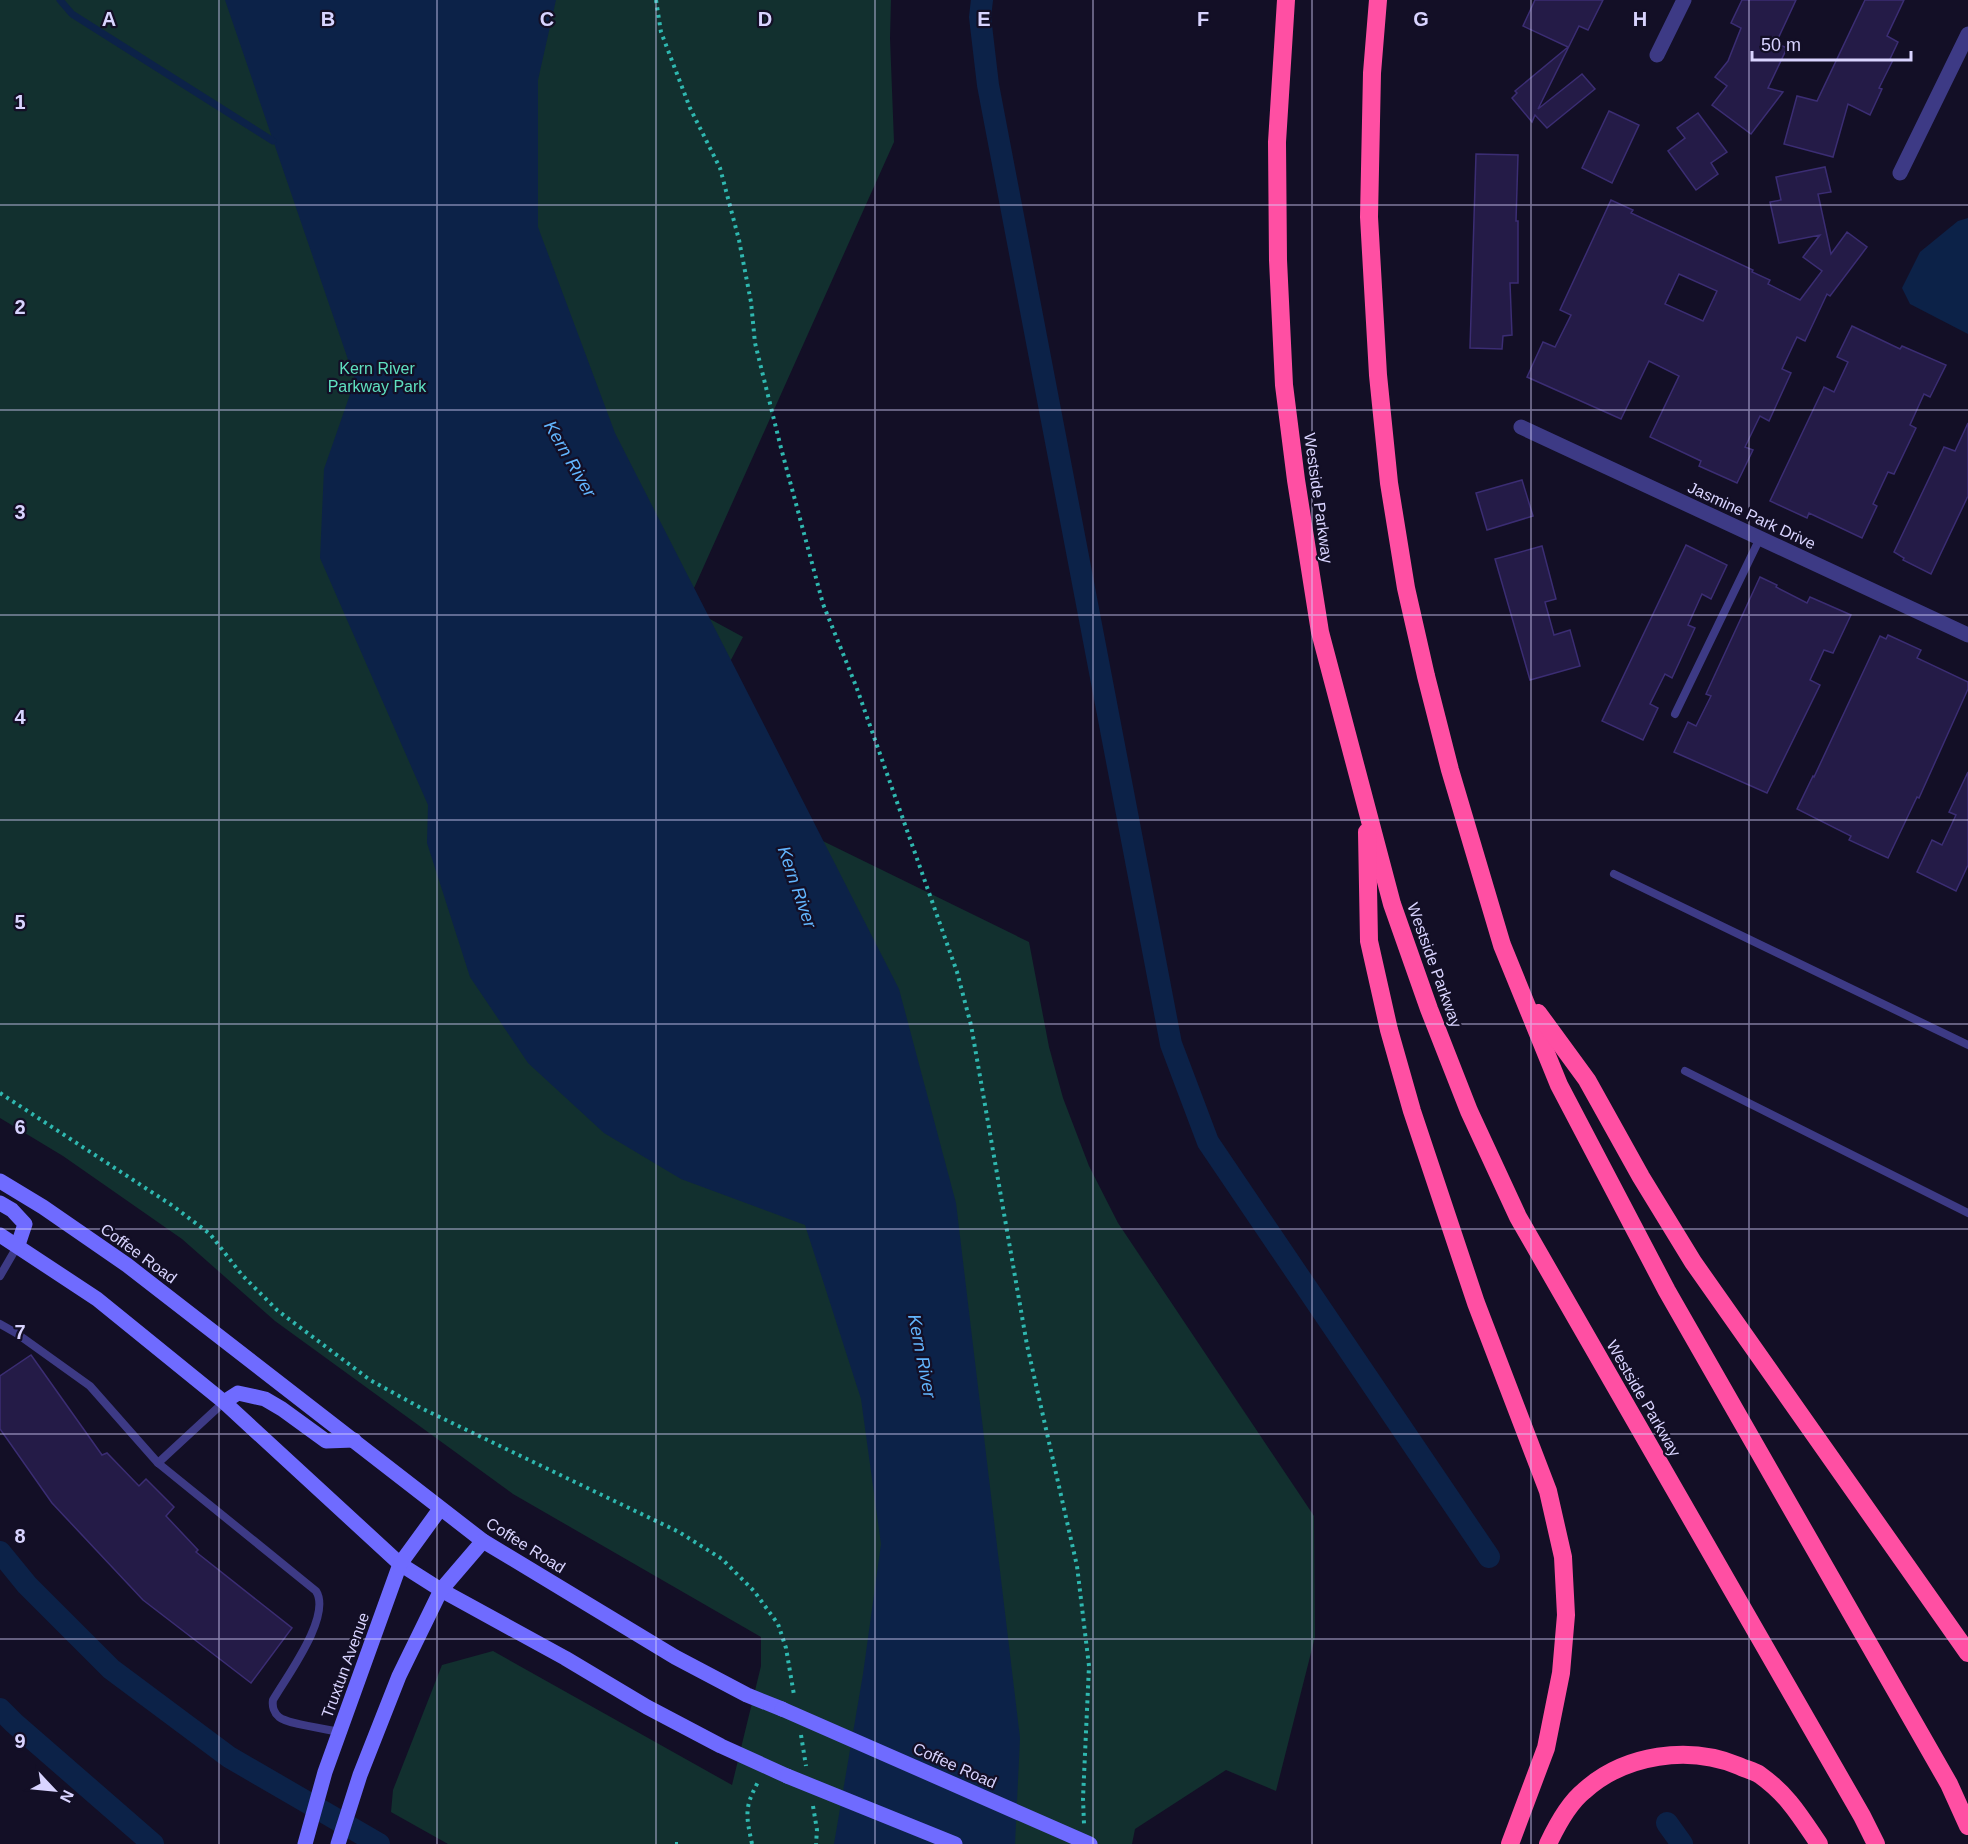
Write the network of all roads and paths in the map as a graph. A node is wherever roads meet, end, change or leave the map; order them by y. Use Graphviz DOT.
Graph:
graph roads {
  1 [pos="656,0"];
  2 [pos="1286,0"];
  3 [pos="1378,0"];
  4 [pos="1684,0"];
  5 [pos="1968,34"];
  6 [pos="1657,55"];
  7 [pos="1900,173"];
  8 [pos="1521,427"];
  9 [pos="1760,538"];
  10 [pos="1968,635"];
  11 [pos="1675,714"];
  12 [pos="1366,800"];
  13 [pos="1614,874"];
  14 [pos="1502,945"];
  15 [pos="1968,1045"];
  16 [pos="1685,1071"];
  17 [pos="0,1093"];
  18 [pos="0,1181"];
  19 [pos="0,1203"];
  20 [pos="1968,1212"];
  21 [pos="0,1235"];
  22 [pos="18,1245"];
  23 [pos="0,1276"];
  24 [pos="0,1324"];
  25 [pos="224,1402"];
  26 [pos="354,1440"];
  27 [pos="158,1462"];
  28 [pos="440,1509"];
  29 [pos="483,1541"];
  30 [pos="400,1564"];
  31 [pos="441,1590"];
  32 [pos="1968,1653"];
  33 [pos="789,1707"];
  34 [pos="800,1728"];
  35 [pos="340,1732"];
  36 [pos="767,1767"];
  37 [pos="808,1773"];
  38 [pos="811,1796"];
  39 [pos="1968,1826"];
  40 [pos="1087,1838"];
  41 [pos="305,1844"];
  42 [pos="338,1844"];
  43 [pos="675,1844"];
  44 [pos="680,1844"];
  45 [pos="752,1844"];
  46 [pos="816,1844"];
  47 [pos="955,1844"];
  48 [pos="1510,1844"];
  49 [pos="1548,1844"];
  50 [pos="1819,1844"];
  51 [pos="1876,1844"];
  1 -- 40 [label="path"];
  2 -- 12 [label="highway, Westside Parkway"];
  3 -- 14 [label="highway"];
  4 -- 6 [label="street"];
  5 -- 7 [label="street"];
  8 -- 9 [label="street, Jasmine Park Drive"];
  9 -- 10 [label="street, Jasmine Park Drive"];
  9 -- 11 [label="lane"];
  12 -- 48 [label="highway"];
  12 -- 51 [label="highway, Westside Parkway"];
  13 -- 15 [label="lane"];
  14 -- 32 [label="highway"];
  14 -- 39 [label="highway"];
  16 -- 20 [label="lane"];
  17 -- 33 [label="path"];
  18 -- 26 [label="main road, Coffee Road"];
  19 -- 22 [label="main road"];
  21 -- 22 [label="main road"];
  22 -- 23 [label="lane"];
  22 -- 25 [label="main road"];
  24 -- 27 [label="lane"];
  25 -- 26 [label="main road"];
  25 -- 27 [label="lane"];
  25 -- 30 [label="main road"];
  26 -- 28 [label="main road, Coffee Road"];
  27 -- 35 [label="lane"];
  28 -- 29 [label="main road, Coffee Road"];
  28 -- 30 [label="main road, Truxtun Avenue"];
  29 -- 31 [label="main road"];
  29 -- 33 [label="main road, Coffee Road"];
  30 -- 31 [label="main road"];
  30 -- 35 [label="main road, Truxtun Avenue"];
  31 -- 36 [label="main road"];
  31 -- 42 [label="main road"];
  33 -- 40 [label="main road, Coffee Road, bridge"];
  34 -- 37 [label="path"];
  35 -- 41 [label="main road, Truxtun Avenue"];
  36 -- 45 [label="path"];
  36 -- 47 [label="main road, bridge"];
  38 -- 46 [label="path"];
  43 -- 44 [label="path"];
  49 -- 50 [label="highway"];
}
